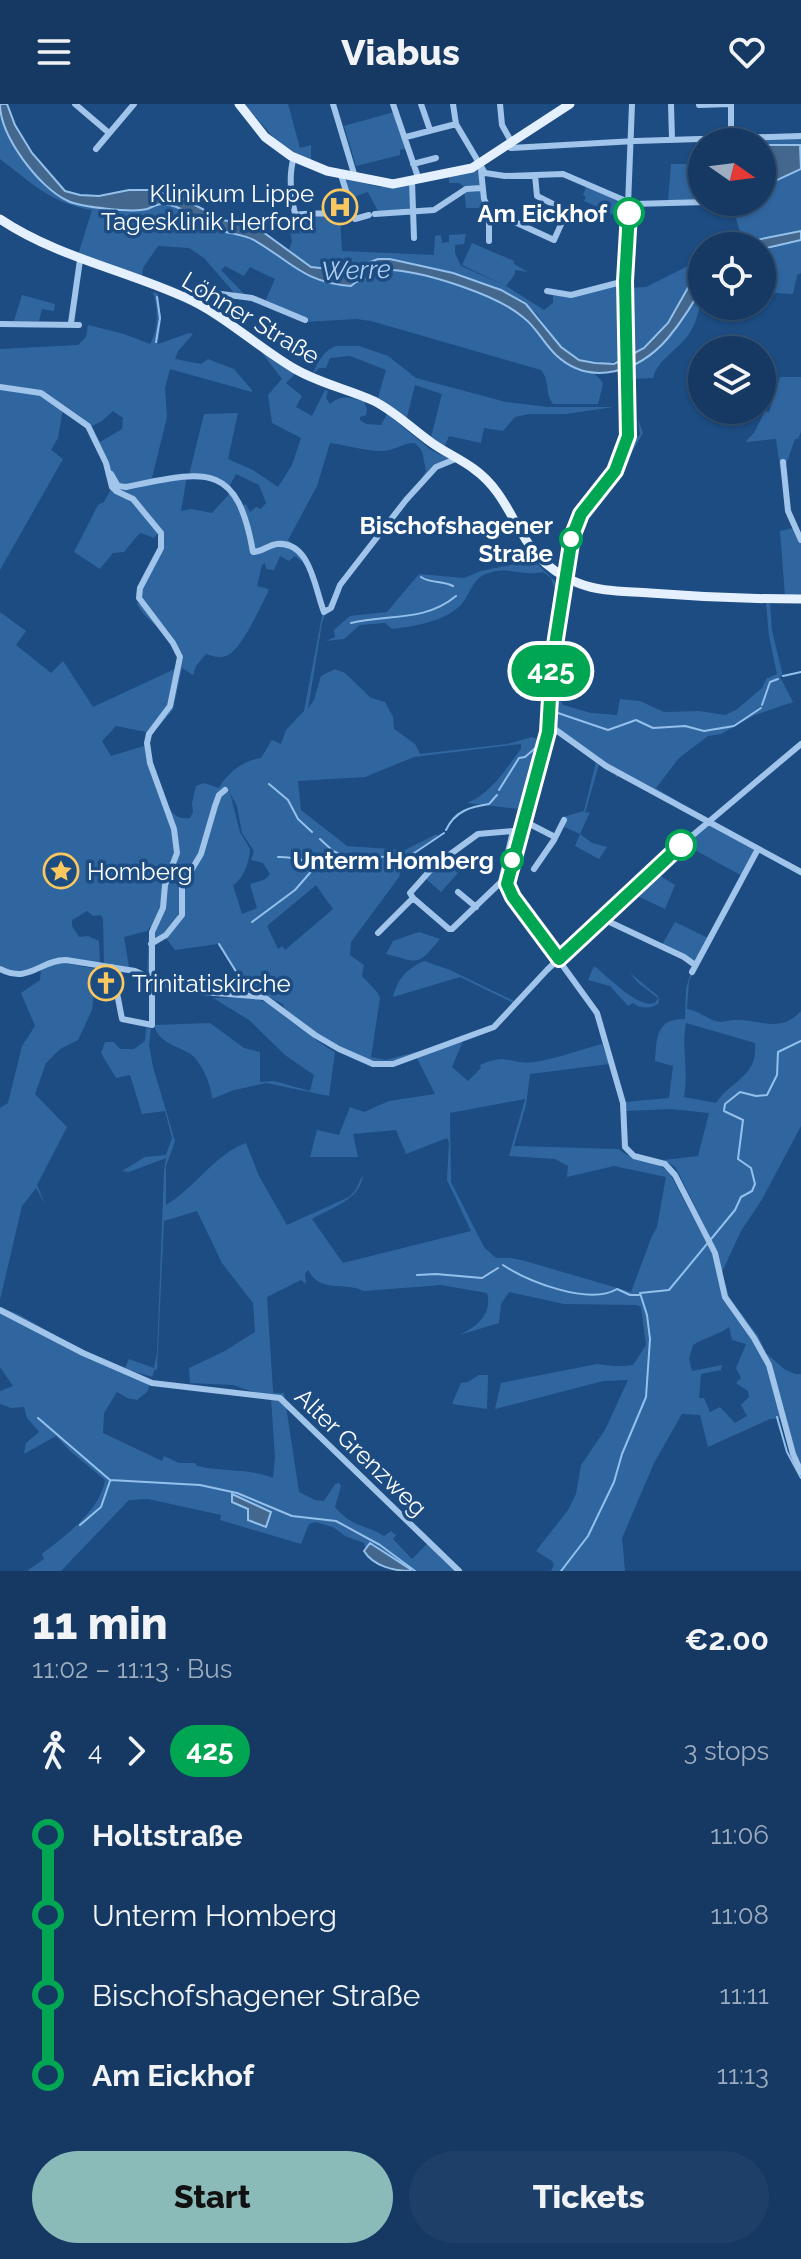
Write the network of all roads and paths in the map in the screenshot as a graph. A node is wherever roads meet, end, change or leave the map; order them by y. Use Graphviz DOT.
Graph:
graph roads {
  1 [pos="75,104"];
  2 [pos="134,104"];
  3 [pos="239,104"];
  4 [pos="333,104"];
  5 [pos="393,104"];
  6 [pos="421,104"];
  7 [pos="453,104"];
  8 [pos="500,104"];
  9 [pos="570,104"];
  10 [pos="632,104"];
  11 [pos="671,104"];
  12 [pos="731,104"];
  13 [pos="699,105"];
  14 [pos="456,124"];
  15 [pos="731,128"];
  16 [pos="430,130"];
  17 [pos="109,133"];
  18 [pos="801,136"];
  19 [pos="406,137"];
  20 [pos="776,137"];
  21 [pos="672,139"];
  22 [pos="688,139"];
  23 [pos="632,141"];
  24 [pos="510,144"];
  25 [pos="96,149"];
  26 [pos="294,157"];
  27 [pos="436,158"];
  28 [pos="413,164"];
  29 [pos="480,167"];
  30 [pos="535,175"];
  31 [pos="341,177"];
  32 [pos="355,178"];
  33 [pos="416,181"];
  34 [pos="481,188"];
  35 [pos="630,202"];
  36 [pos="688,202"];
  37 [pos="352,212"];
  38 [pos="414,212"];
  39 [pos="490,217"];
  40 [pos="0,219"];
  41 [pos="414,238"];
  42 [pos="489,241"];
  43 [pos="80,260"];
  44 [pos="625,281"];
  45 [pos="547,291"];
  46 [pos="184,297"];
  47 [pos="305,320"];
  48 [pos="0,324"];
  49 [pos="0,387"];
  50 [pos="458,458"];
  51 [pos="783,462"];
  52 [pos="108,467"];
  53 [pos="801,540"];
  54 [pos="565,577"];
  55 [pos="801,599"];
  56 [pos="549,725"];
  57 [pos="801,744"];
  58 [pos="225,790"];
  59 [pos="522,820"];
  60 [pos="564,820"];
  61 [pos="707,821"];
  62 [pos="555,837"];
  63 [pos="758,849"];
  64 [pos="534,869"];
  65 [pos="801,872"];
  66 [pos="504,882"];
  67 [pos="458,892"];
  68 [pos="413,898"];
  69 [pos="476,907"];
  70 [pos="601,918"];
  71 [pos="378,933"];
  72 [pos="151,944"];
  73 [pos="559,959"];
  74 [pos="112,967"];
  75 [pos="0,969"];
  76 [pos="150,978"];
  77 [pos="0,1310"];
  78 [pos="801,1472"];
  79 [pos="459,1571"];
  1 -- 17 [label="street"];
  2 -- 17 [label="street"];
  3 -- 26 [label="main road"];
  4 -- 32 [label="street"];
  5 -- 19 [label="street"];
  6 -- 16 [label="street"];
  7 -- 14 [label="street"];
  8 -- 24 [label="street"];
  9 -- 24 [label="main road"];
  10 -- 23 [label="street"];
  11 -- 21 [label="street"];
  12 -- 13 [label="street"];
  12 -- 15 [label="street"];
  14 -- 16 [label="street"];
  14 -- 29 [label="street"];
  16 -- 19 [label="street"];
  17 -- 25 [label="street"];
  18 -- 20 [label="street"];
  19 -- 28 [label="street"];
  21 -- 22 [label="street"];
  21 -- 23 [label="street"];
  23 -- 24 [label="street"];
  23 -- 35 [label="street"];
  24 -- 29 [label="main road"];
  26 -- 31 [label="main road"];
  26 -- 37 [label="street"];
  27 -- 28 [label="street"];
  28 -- 33 [label="street"];
  29 -- 30 [label="street"];
  29 -- 33 [label="main road"];
  29 -- 34 [label="street"];
  30 -- 35 [label="street"];
  30 -- 39 [label="street"];
  31 -- 32 [label="main road"];
  31 -- 37 [label="street"];
  32 -- 33 [label="main road"];
  33 -- 38 [label="street"];
  34 -- 38 [label="street"];
  34 -- 39 [label="street"];
  35 -- 36 [label="street"];
  35 -- 44 [label="street"];
  37 -- 38 [label="street"];
  38 -- 41 [label="street"];
  39 -- 42 [label="street"];
  40 -- 43 [label="main road, Löhner Straße"];
  43 -- 46 [label="main road, Löhner Straße"];
  43 -- 48 [label="street"];
  44 -- 45 [label="street"];
  44 -- 54 [label="street"];
  46 -- 47 [label="street"];
  46 -- 50 [label="main road, Löhner Straße"];
  49 -- 52 [label="street"];
  50 -- 52 [label="street"];
  50 -- 54 [label="main road, Löhner Straße"];
  51 -- 53 [label="street"];
  52 -- 72 [label="street"];
  54 -- 55 [label="main road, Löhner Straße"];
  54 -- 56 [label="street"];
  56 -- 59 [label="street"];
  56 -- 61 [label="street"];
  57 -- 61 [label="street"];
  58 -- 72 [label="street"];
  59 -- 62 [label="street"];
  59 -- 66 [label="street"];
  60 -- 62 [label="street"];
  61 -- 63 [label="street"];
  61 -- 70 [label="street"];
  62 -- 64 [label="street"];
  63 -- 65 [label="street"];
  63 -- 70 [label="street"];
  66 -- 68 [label="street"];
  66 -- 69 [label="street"];
  66 -- 73 [label="street"];
  67 -- 69 [label="street"];
  68 -- 69 [label="street"];
  68 -- 71 [label="street"];
  70 -- 73 [label="street"];
  72 -- 76 [label="street"];
  73 -- 76 [label="street"];
  73 -- 78 [label="street"];
  74 -- 75 [label="street"];
  74 -- 76 [label="street"];
  74 -- 76 [label="street"];
  77 -- 79 [label="street, Alter Grenzweg"];
}
